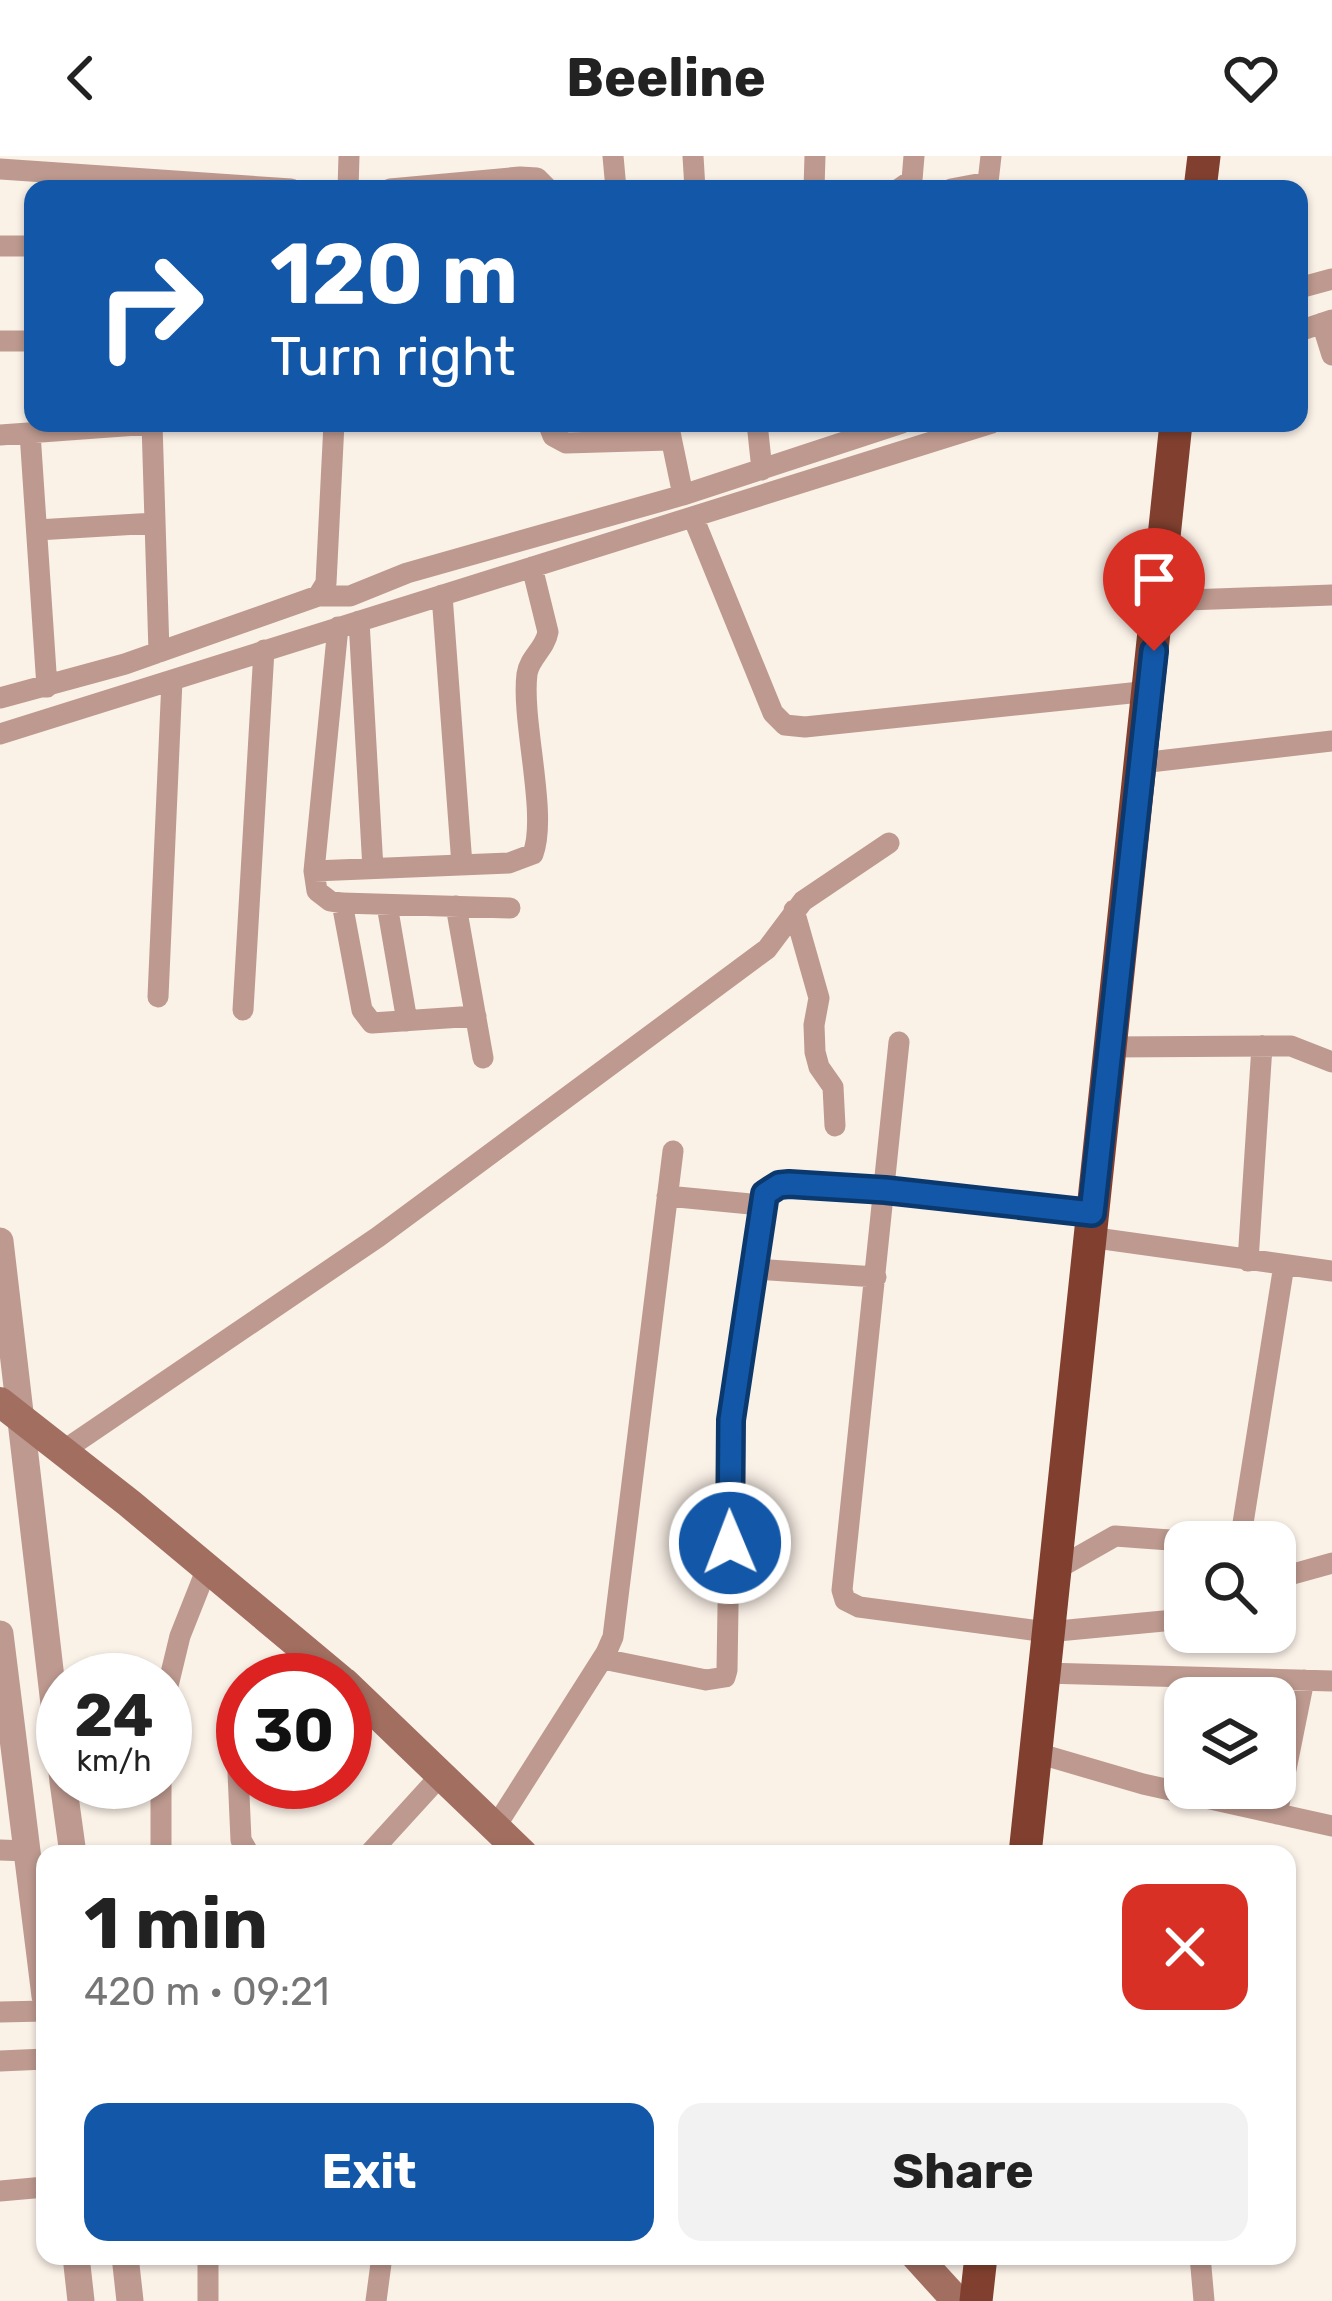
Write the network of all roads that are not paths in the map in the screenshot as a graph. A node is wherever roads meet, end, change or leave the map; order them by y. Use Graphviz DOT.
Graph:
graph roads {
  1 [pos="520,167"];
  2 [pos="0,169"];
  3 [pos="73,180"];
  4 [pos="443,180"];
  5 [pos="1327,321"];
  6 [pos="1332,355"];
  7 [pos="42,432"];
  8 [pos="152,432"];
  9 [pos="334,432"];
  10 [pos="551,432"];
  11 [pos="669,432"];
  12 [pos="758,432"];
  13 [pos="963,432"];
  14 [pos="1175,432"];
  15 [pos="30,434"];
  16 [pos="837,434"];
  17 [pos="0,435"];
  18 [pos="762,470"];
  19 [pos="682,495"];
  20 [pos="693,517"];
  21 [pos="154,523"];
  22 [pos="37,530"];
  23 [pos="532,567"];
  24 [pos="442,595"];
  25 [pos="1332,595"];
  26 [pos="318,596"];
  27 [pos="1158,602"];
  28 [pos="348,624"];
  29 [pos="264,650"];
  30 [pos="159,652"];
  31 [pos="172,680"];
  32 [pos="47,687"];
  33 [pos="1150,692"];
  34 [pos="0,698"];
  35 [pos="0,734"];
  36 [pos="1332,741"];
  37 [pos="1141,763"];
  38 [pos="889,843"];
  39 [pos="462,866"];
  40 [pos="373,869"];
  41 [pos="314,871"];
  42 [pos="342,903"];
  43 [pos="387,905"];
  44 [pos="457,906"];
  45 [pos="510,908"];
  46 [pos="794,910"];
  47 [pos="158,997"];
  48 [pos="243,1010"];
  49 [pos="476,1016"];
  50 [pos="407,1021"];
  51 [pos="898,1042"];
  52 [pos="1262,1046"];
  53 [pos="1110,1048"];
  54 [pos="484,1058"];
  55 [pos="1332,1061"];
  56 [pos="835,1126"];
  57 [pos="673,1151"];
  58 [pos="885,1190"];
  59 [pos="667,1196"];
  60 [pos="761,1205"];
  61 [pos="1090,1225"];
  62 [pos="0,1241"];
  63 [pos="1248,1261"];
  64 [pos="1332,1264"];
  65 [pos="1284,1265"];
  66 [pos="753,1269"];
  67 [pos="876,1277"];
  68 [pos="11,1410"];
  69 [pos="63,1451"];
  70 [pos="1243,1521"];
  71 [pos="1164,1540"];
  72 [pos="1332,1563"];
  73 [pos="207,1568"];
  74 [pos="1055,1570"];
  75 [pos="1296,1573"];
  76 [pos="1164,1621"];
  77 [pos="1048,1632"];
  78 [pos="0,1634"];
  79 [pos="45,1653"];
  80 [pos="176,1653"];
  81 [pos="308,1653"];
  82 [pos="603,1658"];
  83 [pos="1044,1673"];
  84 [pos="1304,1680"];
  85 [pos="1332,1681"];
  86 [pos="372,1709"];
  87 [pos="6,1731"];
  88 [pos="1037,1754"];
  89 [pos="442,1774"];
  90 [pos="67,1809"];
  91 [pos="161,1809"];
  92 [pos="240,1809"];
  93 [pos="1276,1814"];
  94 [pos="496,1826"];
  95 [pos="1332,1826"];
  96 [pos="72,1845"];
  97 [pos="160,1845"];
  98 [pos="244,1845"];
  99 [pos="377,1845"];
  100 [pos="515,1845"];
  101 [pos="1026,1845"];
  102 [pos="14,1851"];
  103 [pos="36,1954"];
  104 [pos="36,2011"];
  105 [pos="0,2012"];
  106 [pos="36,2059"];
  107 [pos="0,2061"];
  108 [pos="36,2188"];
  109 [pos="0,2191"];
  110 [pos="77,2265"];
  111 [pos="126,2265"];
  112 [pos="208,2265"];
  113 [pos="381,2265"];
  114 [pos="924,2265"];
  115 [pos="980,2265"];
  116 [pos="1201,2265"];
  117 [pos="81,2301"];
  118 [pos="130,2301"];
  119 [pos="208,2301"];
  120 [pos="376,2301"];
  121 [pos="957,2301"];
  122 [pos="976,2301"];
  123 [pos="1204,2301"];
  1 -- 4 [label="street"];
  2 -- 3 [label="street"];
  5 -- 6 [label="street"];
  7 -- 15 [label="street"];
  8 -- 21 [label="street"];
  9 -- 26 [label="street"];
  10 -- 11 [label="street"];
  11 -- 19 [label="street"];
  12 -- 18 [label="street"];
  13 -- 20 [label="street"];
  14 -- 27 [label="highway"];
  15 -- 17 [label="street"];
  15 -- 22 [label="street"];
  16 -- 18 [label="street"];
  18 -- 19 [label="street"];
  19 -- 26 [label="street"];
  20 -- 23 [label="street"];
  20 -- 33 [label="street"];
  21 -- 22 [label="street"];
  21 -- 30 [label="street"];
  22 -- 32 [label="street"];
  23 -- 24 [label="street"];
  23 -- 39 [label="street"];
  24 -- 28 [label="street"];
  24 -- 39 [label="street"];
  25 -- 27 [label="street"];
  26 -- 30 [label="street"];
  27 -- 33 [label="highway"];
  28 -- 29 [label="street"];
  28 -- 40 [label="street"];
  28 -- 41 [label="street"];
  29 -- 31 [label="street"];
  29 -- 48 [label="street"];
  30 -- 32 [label="street"];
  31 -- 35 [label="street"];
  31 -- 47 [label="street"];
  32 -- 34 [label="street"];
  33 -- 37 [label="highway"];
  36 -- 37 [label="street"];
  37 -- 53 [label="highway"];
  38 -- 46 [label="street"];
  39 -- 40 [label="street"];
  40 -- 41 [label="street"];
  41 -- 42 [label="street"];
  42 -- 43 [label="street"];
  42 -- 50 [label="street"];
  43 -- 44 [label="street"];
  43 -- 50 [label="street"];
  44 -- 45 [label="street"];
  44 -- 49 [label="street"];
  46 -- 56 [label="street"];
  46 -- 69 [label="street"];
  49 -- 50 [label="street"];
  49 -- 54 [label="street"];
  51 -- 58 [label="street"];
  52 -- 53 [label="street"];
  52 -- 55 [label="street"];
  52 -- 63 [label="street"];
  53 -- 61 [label="highway"];
  57 -- 59 [label="street"];
  58 -- 60 [label="street"];
  58 -- 61 [label="street"];
  58 -- 67 [label="street"];
  59 -- 60 [label="street"];
  59 -- 82 [label="street"];
  60 -- 66 [label="street"];
  61 -- 63 [label="street"];
  61 -- 74 [label="highway"];
  62 -- 68 [label="street"];
  63 -- 65 [label="street"];
  64 -- 65 [label="street"];
  65 -- 70 [label="street"];
  66 -- 67 [label="street"];
  66 -- 82 [label="street"];
  67 -- 77 [label="street"];
  68 -- 69 [label="main road"];
  68 -- 79 [label="street"];
  69 -- 73 [label="main road"];
  71 -- 74 [label="street"];
  72 -- 75 [label="street"];
  73 -- 80 [label="street"];
  73 -- 81 [label="main road"];
  74 -- 77 [label="highway"];
  76 -- 77 [label="street"];
  77 -- 83 [label="highway"];
  78 -- 87 [label="street"];
  82 -- 94 [label="street"];
  83 -- 84 [label="street"];
  83 -- 88 [label="highway"];
  84 -- 85 [label="street"];
  84 -- 93 [label="street"];
  86 -- 89 [label="main road"];
  87 -- 102 [label="street"];
  88 -- 93 [label="street"];
  88 -- 101 [label="highway"];
  89 -- 94 [label="main road"];
  89 -- 99 [label="street"];
  90 -- 96 [label="street"];
  91 -- 97 [label="street"];
  92 -- 98 [label="street"];
  93 -- 95 [label="street"];
  94 -- 100 [label="main road"];
  102 -- 103 [label="street"];
  104 -- 105 [label="street"];
  106 -- 107 [label="street"];
  108 -- 109 [label="street"];
  110 -- 117 [label="street"];
  111 -- 118 [label="street"];
  112 -- 119 [label="street"];
  113 -- 120 [label="street"];
  114 -- 121 [label="main road"];
  115 -- 122 [label="highway"];
  116 -- 123 [label="street"];
}
